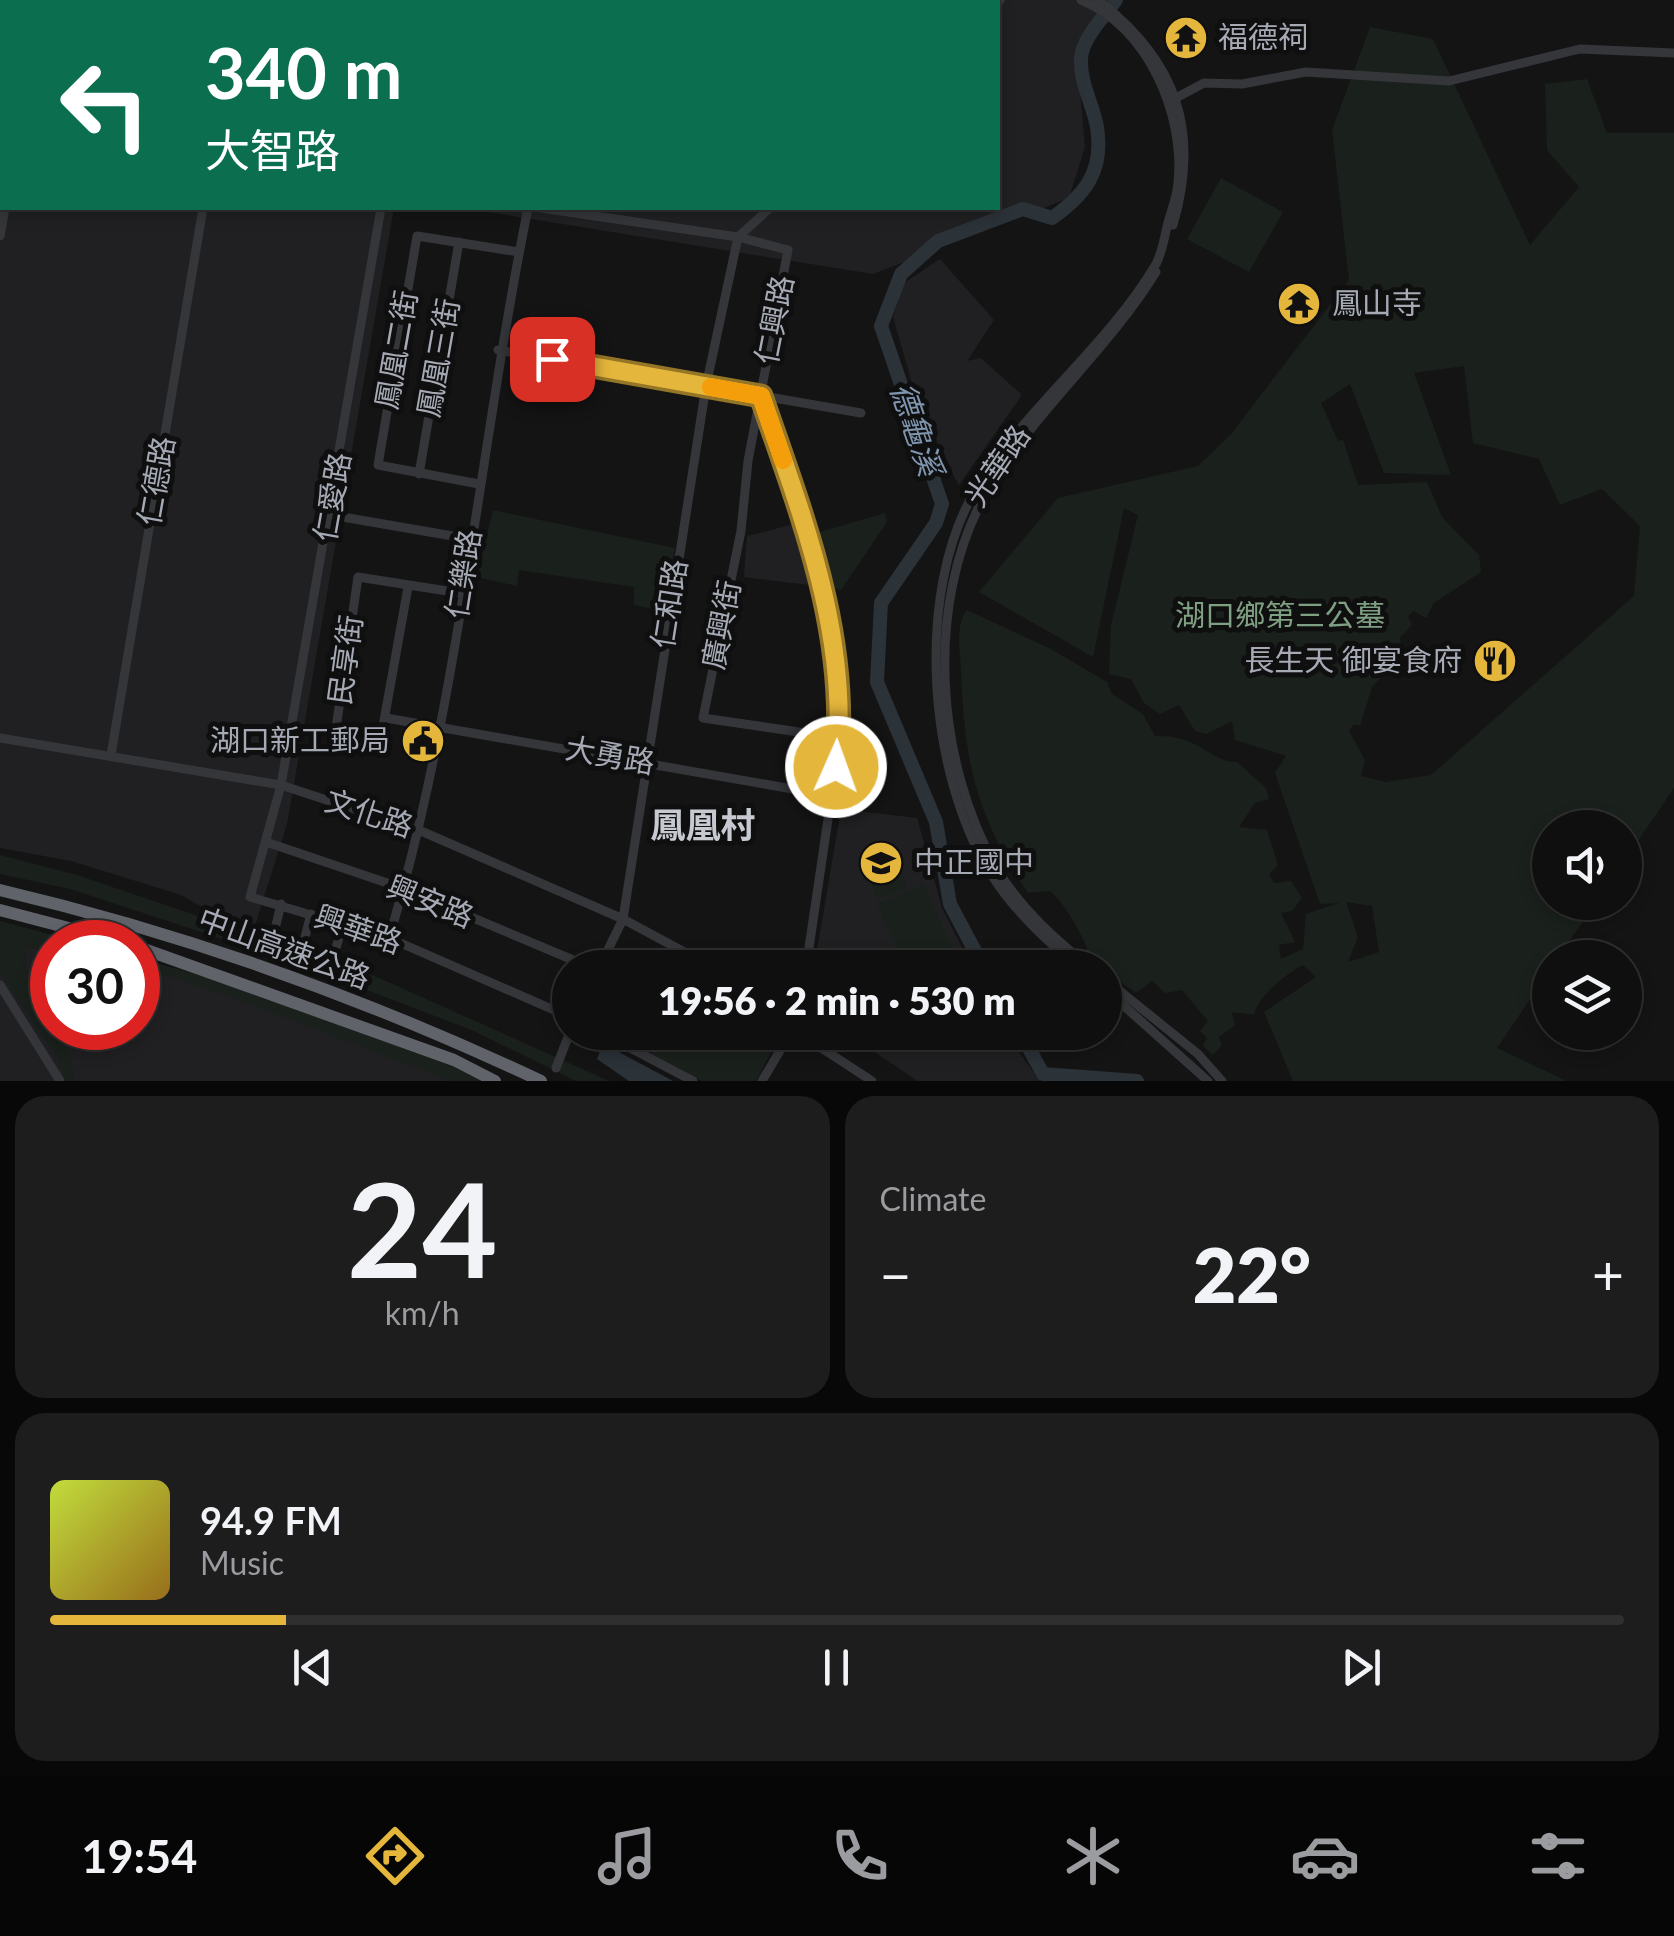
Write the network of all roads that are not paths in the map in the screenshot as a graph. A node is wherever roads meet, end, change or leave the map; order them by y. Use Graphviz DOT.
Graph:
graph roads {
  1 [pos="1082,0"];
  2 [pos="1102,6"];
  3 [pos="1674,52"];
  4 [pos="1172,100"];
  5 [pos="5,210"];
  6 [pos="203,210"];
  7 [pos="381,210"];
  8 [pos="528,210"];
  9 [pos="556,210"];
  10 [pos="768,210"];
  11 [pos="0,236"];
  12 [pos="738,236"];
  13 [pos="459,242"];
  14 [pos="519,252"];
  15 [pos="498,350"];
  16 [pos="706,386"];
  17 [pos="761,396"];
  18 [pos="861,412"];
  19 [pos="419,474"];
  20 [pos="479,484"];
  21 [pos="330,515"];
  22 [pos="470,538"];
  23 [pos="408,586"];
  24 [pos="460,594"];
  25 [pos="386,718"];
  26 [pos="441,726"];
  27 [pos="0,738"];
  28 [pos="840,738"];
  29 [pos="111,754"];
  30 [pos="647,762"];
  31 [pos="281,786"];
  32 [pos="833,796"];
  33 [pos="421,830"];
  34 [pos="974,830"];
  35 [pos="266,842"];
  36 [pos="402,888"];
  37 [pos="0,890"];
  38 [pos="281,904"];
  39 [pos="0,910"];
  40 [pos="311,914"];
  41 [pos="623,919"];
  42 [pos="38,920"];
  43 [pos="342,924"];
  44 [pos="1033,924"];
  45 [pos="276,925"];
  46 [pos="305,937"];
  47 [pos="389,938"];
  48 [pos="336,948"];
  49 [pos="552,950"];
  50 [pos="605,950"];
  51 [pos="681,950"];
  52 [pos="809,950"];
  53 [pos="1060,950"];
  54 [pos="1067,950"];
  55 [pos="160,955"];
  56 [pos="0,985"];
  57 [pos="1122,993"];
  58 [pos="1122,1003"];
  59 [pos="552,1010"];
  60 [pos="563,1050"];
  61 [pos="635,1050"];
  62 [pos="782,1050"];
  63 [pos="823,1050"];
  64 [pos="556,1068"];
  65 [pos="60,1081"];
  66 [pos="494,1081"];
  67 [pos="541,1081"];
  68 [pos="694,1081"];
  69 [pos="762,1081"];
  70 [pos="872,1081"];
  71 [pos="1208,1081"];
  72 [pos="1222,1081"];
  1 -- 2 [label="street, 光華路"];
  2 -- 4 [label="street, 光華路"];
  3 -- 4 [label="street"];
  4 -- 34 [label="street, 光華路"];
  4 -- 34 [label="street, 光華路"];
  5 -- 11 [label="street"];
  6 -- 29 [label="street, 仁德路"];
  7 -- 21 [label="street, 仁愛路"];
  8 -- 14 [label="street, 仁樂路"];
  9 -- 12 [label="street"];
  10 -- 12 [label="street"];
  12 -- 16 [label="street, 仁和路"];
  12 -- 17 [label="street, 仁興路"];
  13 -- 14 [label="street"];
  13 -- 19 [label="street, 鳳凰三街"];
  13 -- 19 [label="street, 鳳凰二街"];
  14 -- 15 [label="street, 仁樂路"];
  15 -- 16 [label="street"];
  15 -- 20 [label="street, 仁樂路"];
  16 -- 17 [label="street"];
  16 -- 30 [label="street, 仁和路"];
  17 -- 18 [label="street"];
  17 -- 28 [label="street, 仁興路"];
  17 -- 28 [label="street, 廣興街"];
  19 -- 20 [label="street"];
  20 -- 22 [label="street, 仁樂路"];
  21 -- 22 [label="street"];
  21 -- 31 [label="street, 仁愛路"];
  22 -- 24 [label="street, 仁樂路"];
  23 -- 24 [label="street, 民享街"];
  23 -- 25 [label="street"];
  23 -- 25 [label="street, 民享街"];
  24 -- 26 [label="street, 仁樂路"];
  25 -- 26 [label="street, 大勇路"];
  26 -- 30 [label="street, 大勇路"];
  26 -- 33 [label="street, 仁樂路"];
  27 -- 29 [label="street, 文化路"];
  28 -- 32 [label="street, 仁興路"];
  29 -- 31 [label="street, 文化路"];
  30 -- 32 [label="street, 大勇路"];
  30 -- 41 [label="street, 仁和路"];
  31 -- 33 [label="street, 文化路"];
  31 -- 35 [label="street, 興華路"];
  32 -- 52 [label="street, 仁興路"];
  33 -- 36 [label="street, 仁樂路"];
  33 -- 41 [label="street, 文化路"];
  34 -- 44 [label="street, 光華路"];
  35 -- 36 [label="street, 興安路"];
  35 -- 38 [label="street, 興華路"];
  36 -- 47 [label="street, 仁樂路"];
  36 -- 49 [label="street, 興安路"];
  37 -- 67 [label="highway, 中山高速公路"];
  38 -- 40 [label="street, 興華路"];
  38 -- 45 [label="street"];
  39 -- 42 [label="highway"];
  40 -- 43 [label="street, 興華路"];
  40 -- 46 [label="street"];
  41 -- 50 [label="street, 仁和路"];
  41 -- 51 [label="street, 文化路"];
  43 -- 47 [label="street, 興華路"];
  43 -- 48 [label="street"];
  44 -- 53 [label="street, 光華路"];
  44 -- 54 [label="street, 光華路"];
  47 -- 59 [label="street, 興華路"];
  55 -- 66 [label="highway, 中山高速公路"];
  56 -- 65 [label="street"];
  57 -- 72 [label="street"];
  58 -- 71 [label="street"];
  60 -- 64 [label="street"];
  61 -- 68 [label="street"];
  62 -- 69 [label="street"];
  63 -- 70 [label="street"];
}
